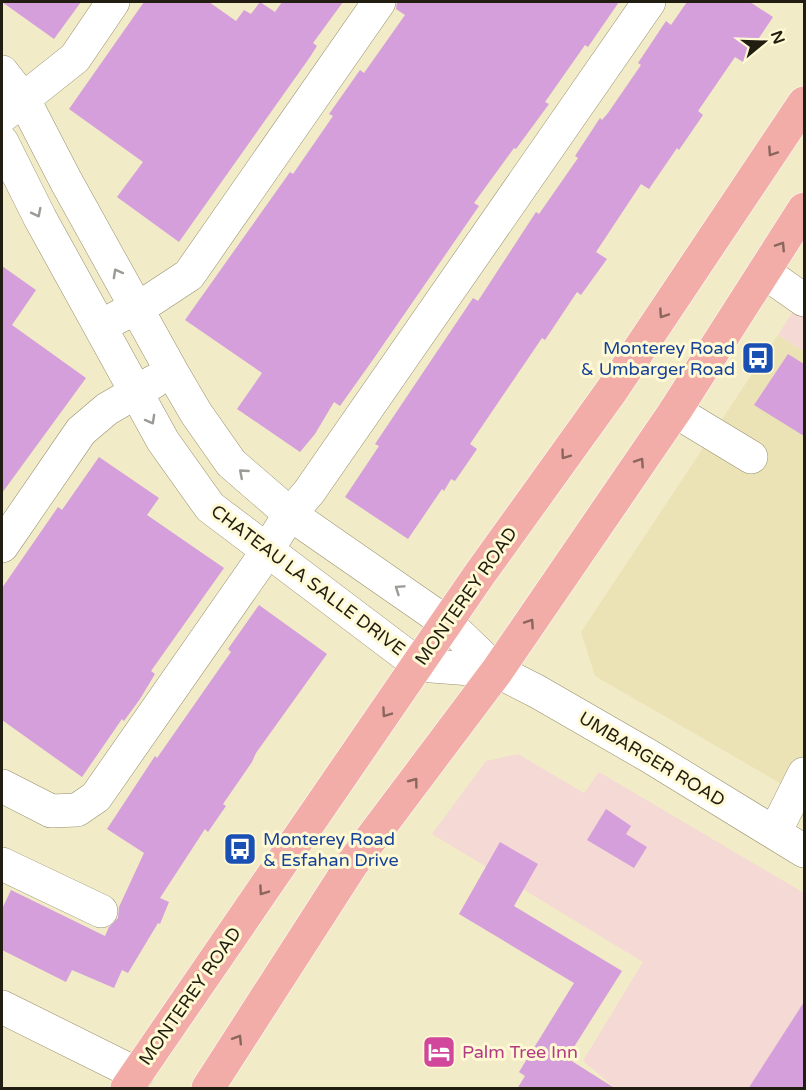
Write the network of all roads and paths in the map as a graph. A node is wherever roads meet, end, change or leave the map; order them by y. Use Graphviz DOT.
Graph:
graph roads {
  1 [pos="113,2"];
  2 [pos="380,2"];
  3 [pos="649,2"];
  4 [pos="2,72"];
  5 [pos="804,103"];
  6 [pos="13,108"];
  7 [pos="2,142"];
  8 [pos="53,156"];
  9 [pos="10,182"];
  10 [pos="804,208"];
  11 [pos="764,272"];
  12 [pos="804,300"];
  13 [pos="136,308"];
  14 [pos="99,327"];
  15 [pos="172,372"];
  16 [pos="135,392"];
  17 [pos="675,411"];
  18 [pos="751,457"];
  19 [pos="290,514"];
  20 [pos="2,546"];
  21 [pos="267,551"];
  22 [pos="447,622"];
  23 [pos="419,664"];
  24 [pos="497,671"];
  25 [pos="804,774"];
  26 [pos="2,786"];
  27 [pos="775,832"];
  28 [pos="804,851"];
  29 [pos="2,864"];
  30 [pos="101,911"];
  31 [pos="2,1007"];
  32 [pos="132,1081"];
  33 [pos="208,1089"];
  1 -- 6 [label="street"];
  2 -- 13 [label="street"];
  3 -- 19 [label="street"];
  4 -- 6 [label="street"];
  5 -- 22 [label="main road, MONTEREY ROAD, one-way"];
  6 -- 8 [label="street"];
  7 -- 9 [label="street, CHATEAU LA SALLE DRIVE"];
  8 -- 9 [label="street"];
  13 -- 8 [label="street, one-way"];
  9 -- 14 [label="street, CHATEAU LA SALLE DRIVE, one-way"];
  11 -- 10 [label="main road, one-way"];
  11 -- 12 [label="street"];
  11 -- 17 [label="main road"];
  13 -- 14 [label="street"];
  13 -- 15 [label="street"];
  14 -- 16 [label="street, CHATEAU LA SALLE DRIVE"];
  15 -- 16 [label="street"];
  19 -- 15 [label="street, one-way"];
  16 -- 20 [label="street"];
  16 -- 21 [label="street, CHATEAU LA SALLE DRIVE, one-way"];
  17 -- 18 [label="street"];
  24 -- 17 [label="main road, one-way"];
  19 -- 21 [label="street"];
  22 -- 19 [label="street, one-way"];
  21 -- 23 [label="street, CHATEAU LA SALLE DRIVE"];
  21 -- 26 [label="street"];
  22 -- 23 [label="main road, MONTEREY ROAD"];
  22 -- 24 [label="street"];
  23 -- 24 [label="street, CHATEAU LA SALLE DRIVE"];
  23 -- 32 [label="main road, MONTEREY ROAD, one-way"];
  24 -- 27 [label="street, UMBARGER ROAD"];
  33 -- 24 [label="main road, one-way"];
  25 -- 27 [label="street"];
  27 -- 28 [label="street, UMBARGER ROAD"];
  29 -- 30 [label="street"];
  31 -- 32 [label="street"];
}
